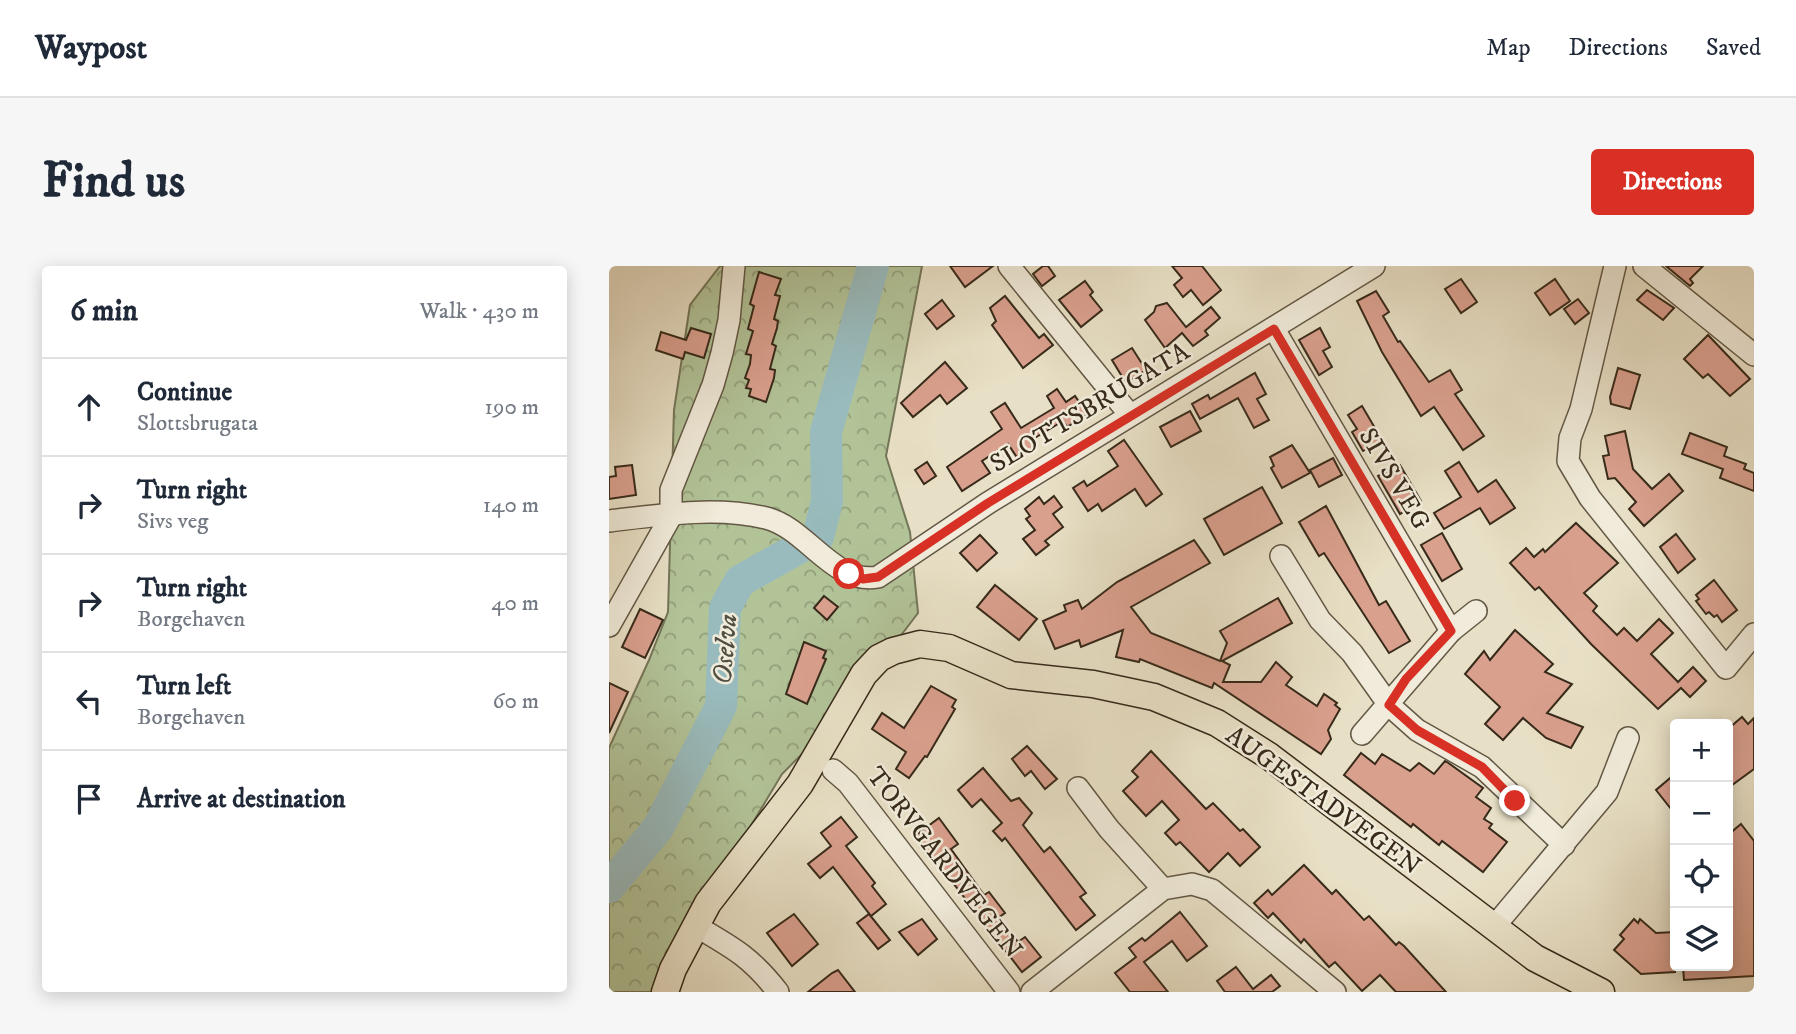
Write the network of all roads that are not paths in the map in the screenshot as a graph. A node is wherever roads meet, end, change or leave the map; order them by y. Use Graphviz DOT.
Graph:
graph roads {
  1 [pos="734,266"];
  2 [pos="1009,266"];
  3 [pos="1374,266"];
  4 [pos="1615,266"];
  5 [pos="1644,266"];
  6 [pos="1274,329"];
  7 [pos="1754,355"];
  8 [pos="1130,415"];
  9 [pos="671,516"];
  10 [pos="609,521"];
  11 [pos="1281,556"];
  12 [pos="1476,611"];
  13 [pos="609,626"];
  14 [pos="1451,631"];
  15 [pos="1754,634"];
  16 [pos="1389,705"];
  17 [pos="1361,734"];
  18 [pos="1628,738"];
  19 [pos="833,770"];
  20 [pos="1078,788"];
  21 [pos="1565,845"];
  22 [pos="1163,889"];
  23 [pos="694,925"];
  24 [pos="1493,928"];
  25 [pos="665,992"];
  26 [pos="778,992"];
  27 [pos="1009,992"];
  28 [pos="1032,992"];
  29 [pos="1335,992"];
  30 [pos="1601,992"];
  1 -- 9 [label="street"];
  2 -- 8 [label="street"];
  3 -- 6 [label="street, SLOTTSBRUGATA"];
  4 -- 15 [label="street"];
  5 -- 7 [label="street"];
  6 -- 8 [label="street, SLOTTSBRUGATA"];
  6 -- 14 [label="street, SIVS VEG"];
  8 -- 9 [label="street, SLOTTSBRUGATA"];
  9 -- 10 [label="street, SLOTTSBRUGATA"];
  9 -- 13 [label="street"];
  11 -- 16 [label="street"];
  12 -- 14 [label="street"];
  14 -- 16 [label="street"];
  16 -- 17 [label="street"];
  16 -- 21 [label="street"];
  18 -- 21 [label="street"];
  19 -- 27 [label="street, TORVGARDVEGEN"];
  20 -- 22 [label="street"];
  21 -- 24 [label="street"];
  22 -- 28 [label="street"];
  22 -- 29 [label="street"];
  23 -- 24 [label="main road, AUGESTADVEGEN"];
  23 -- 25 [label="main road, AUGESTADVEGEN"];
  23 -- 26 [label="street"];
  24 -- 30 [label="main road, AUGESTADVEGEN"];
}
